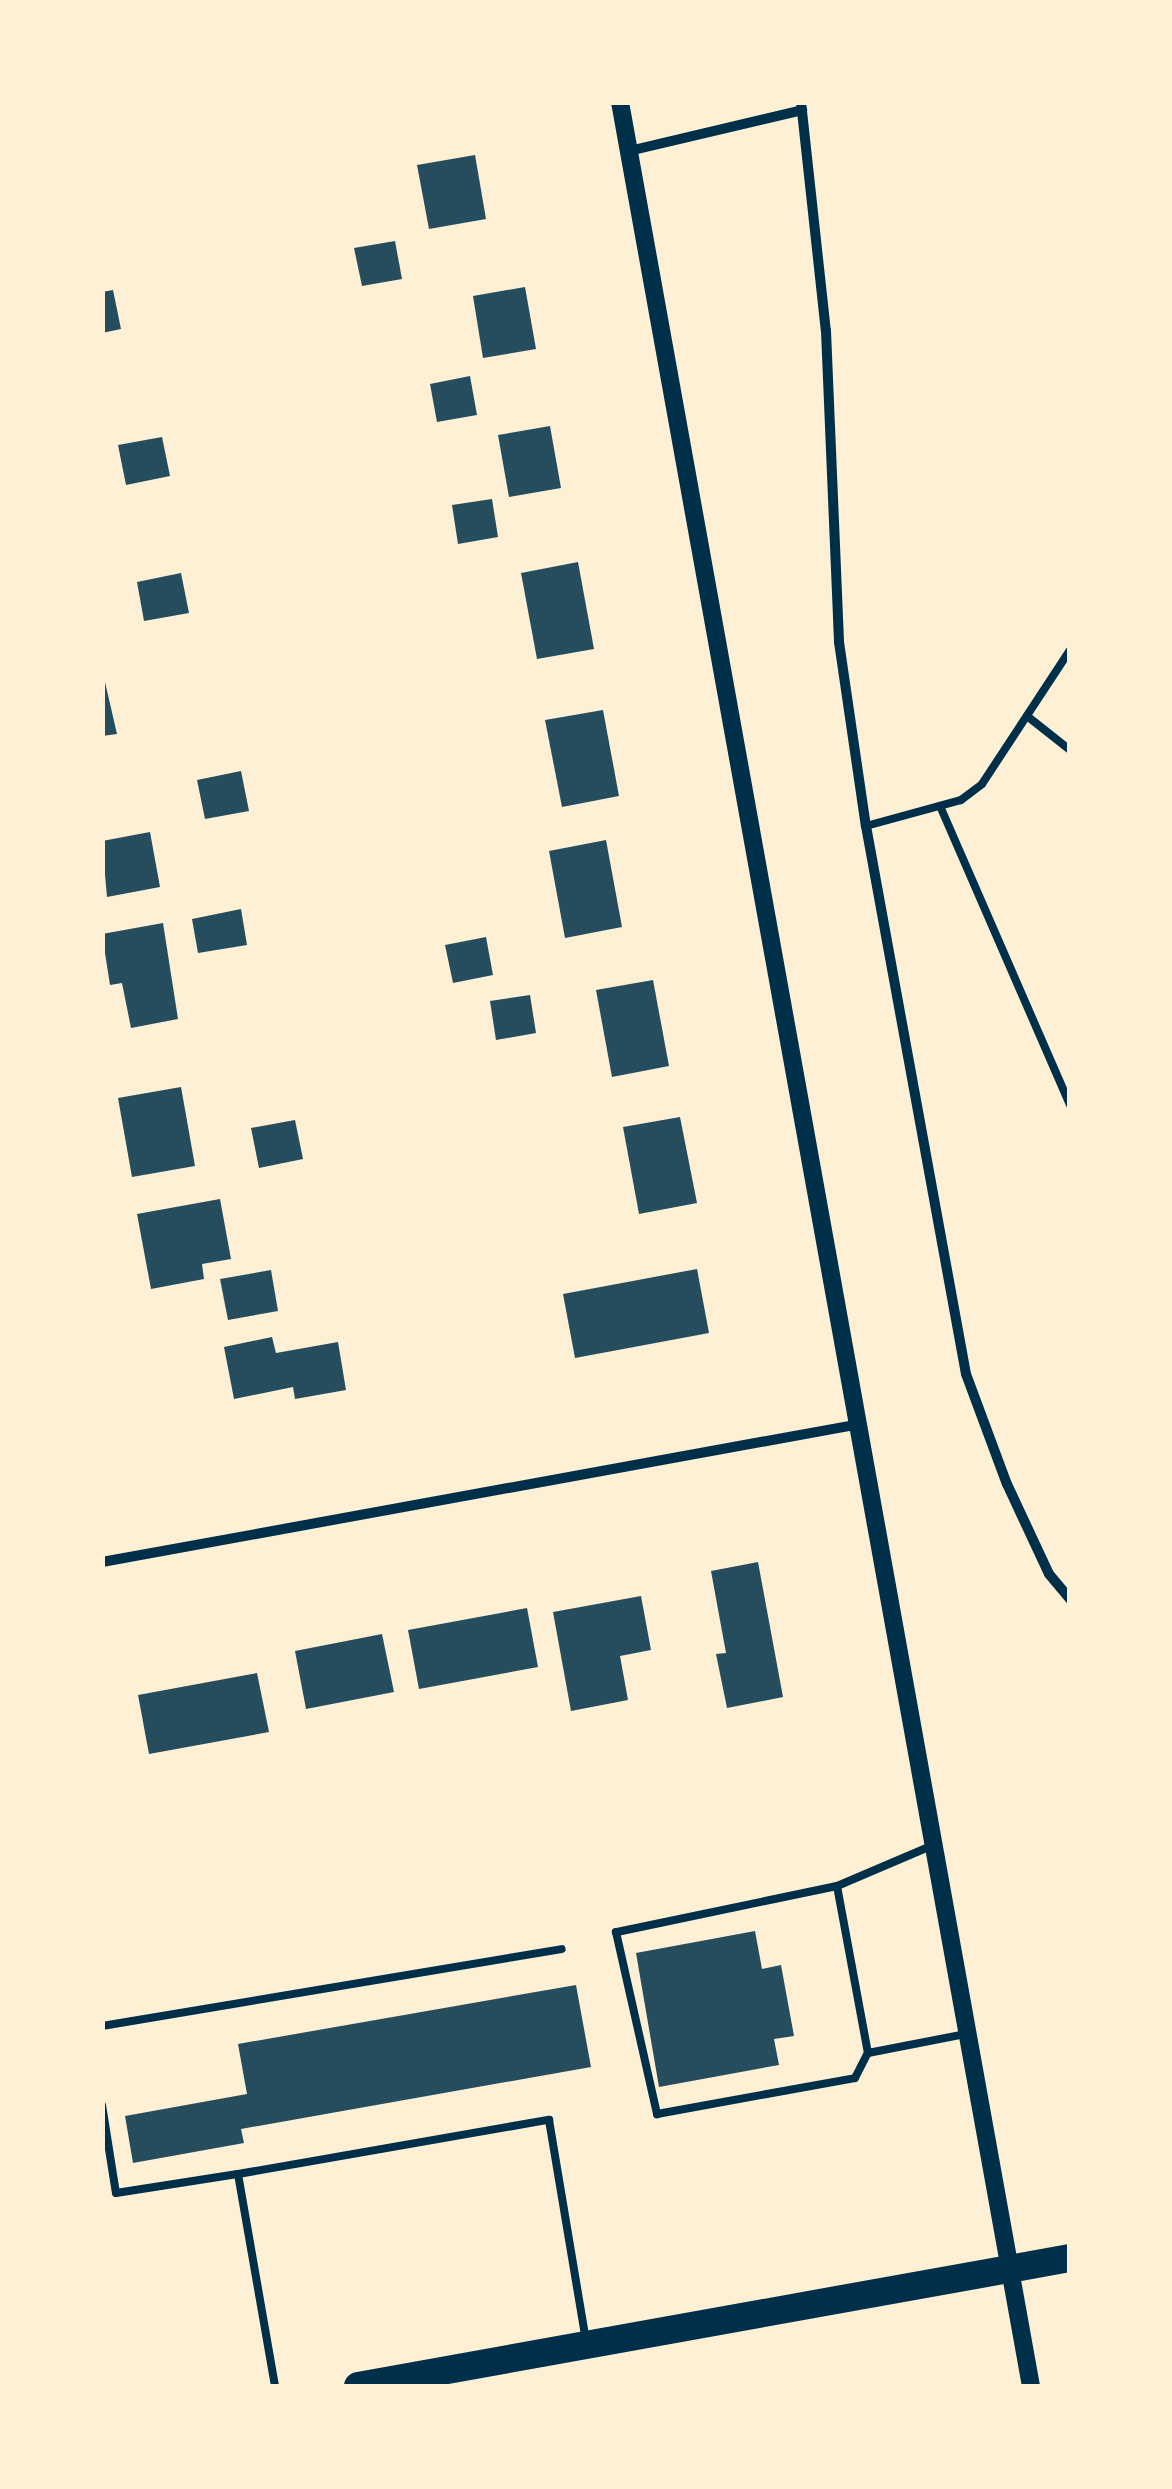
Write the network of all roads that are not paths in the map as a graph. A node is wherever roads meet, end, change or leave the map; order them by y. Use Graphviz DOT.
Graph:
graph roads {
  1 [pos="620,102"];
  2 [pos="802,106"];
  3 [pos="629,151"];
  4 [pos="1070,650"];
  5 [pos="1027,716"];
  6 [pos="1070,750"];
  7 [pos="940,806"];
  8 [pos="866,826"];
  9 [pos="1070,1105"];
  10 [pos="861,1424"];
  11 [pos="102,1562"];
  12 [pos="1070,1599"];
  13 [pos="935,1844"];
  14 [pos="837,1886"];
  15 [pos="562,1949"];
  16 [pos="102,2026"];
  17 [pos="968,2033"];
  18 [pos="868,2053"];
  19 [pos="102,2105"];
  20 [pos="238,2174"];
  21 [pos="1070,2258"];
  22 [pos="1011,2269"];
  23 [pos="586,2346"];
  24 [pos="275,2386"];
  25 [pos="358,2386"];
  26 [pos="1031,2386"];
  1 -- 3 [label="street"];
  2 -- 3 [label="street"];
  2 -- 8 [label="street"];
  3 -- 10 [label="street"];
  4 -- 5 [label="lane"];
  5 -- 6 [label="lane"];
  5 -- 7 [label="lane"];
  7 -- 8 [label="lane"];
  7 -- 9 [label="lane"];
  8 -- 12 [label="street"];
  10 -- 11 [label="street"];
  10 -- 13 [label="street"];
  13 -- 14 [label="lane"];
  13 -- 17 [label="street"];
  14 -- 18 [label="lane"];
  14 -- 18 [label="lane"];
  15 -- 16 [label="lane"];
  17 -- 18 [label="lane"];
  17 -- 22 [label="street"];
  19 -- 20 [label="lane"];
  20 -- 23 [label="lane"];
  20 -- 24 [label="lane"];
  21 -- 22 [label="highway"];
  22 -- 23 [label="highway"];
  22 -- 26 [label="street"];
  23 -- 25 [label="highway"];
}
